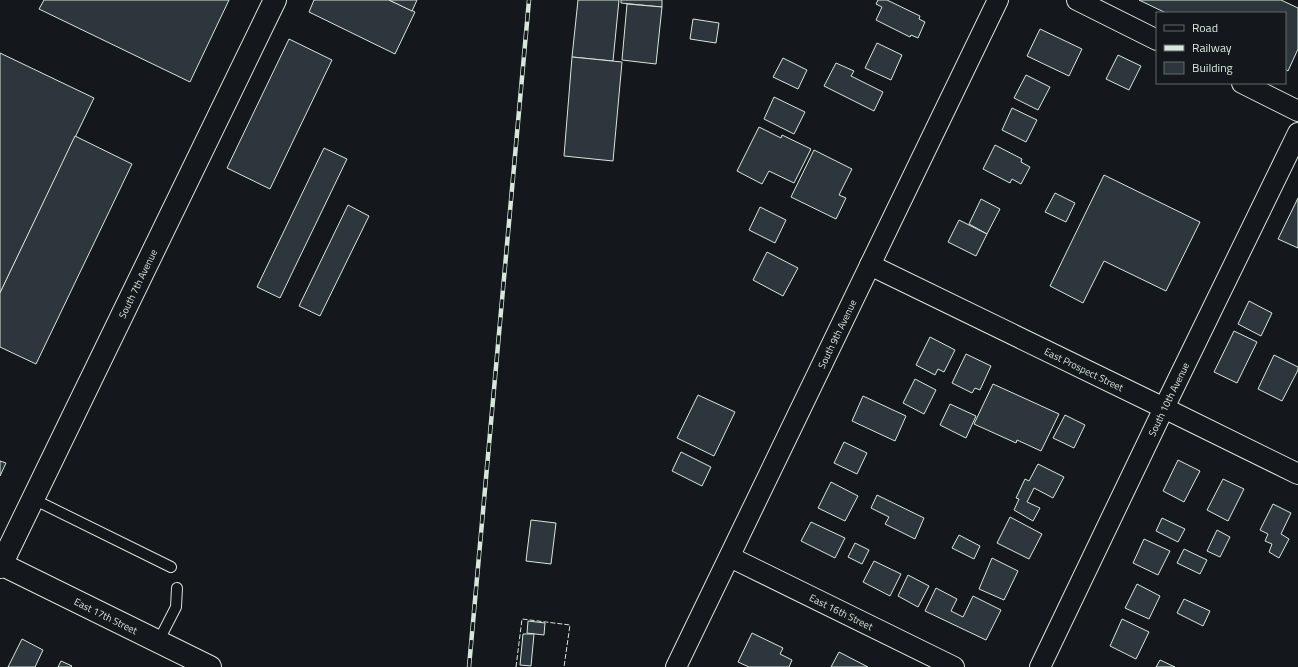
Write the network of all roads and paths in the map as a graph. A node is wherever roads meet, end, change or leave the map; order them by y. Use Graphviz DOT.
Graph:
graph roads {
  1 [pos="275,0"];
  2 [pos="998,0"];
  3 [pos="1077,0"];
  4 [pos="1156,40"];
  5 [pos="1244,84"];
  6 [pos="1298,111"];
  7 [pos="1298,133"];
  8 [pos="870,264"];
  9 [pos="1164,408"];
  10 [pos="1298,474"];
  11 [pos="33,499"];
  12 [pos="730,557"];
  13 [pos="1,566"];
  14 [pos="171,567"];
  15 [pos="177,588"];
  16 [pos="158,642"];
  17 [pos="210,667"];
  18 [pos="676,667"];
  19 [pos="954,667"];
  20 [pos="1040,667"];
  1 -- 11 [label="street, South 7th Avenue"];
  2 -- 8 [label="street, South 9th Avenue"];
  3 -- 4 [label="street"];
  5 -- 6 [label="street"];
  7 -- 9 [label="street, South 10th Avenue"];
  8 -- 9 [label="street, East Prospect Street"];
  8 -- 12 [label="street, South 9th Avenue"];
  9 -- 10 [label="street, East Prospect Street"];
  9 -- 20 [label="street, South 10th Avenue"];
  11 -- 13 [label="street, South 7th Avenue"];
  11 -- 14 [label="lane"];
  12 -- 18 [label="street, South 9th Avenue"];
  12 -- 19 [label="street, East 16th Street"];
  13 -- 16 [label="street, East 17th Street"];
  15 -- 16 [label="lane"];
  16 -- 17 [label="street, East 17th Street"];
}
